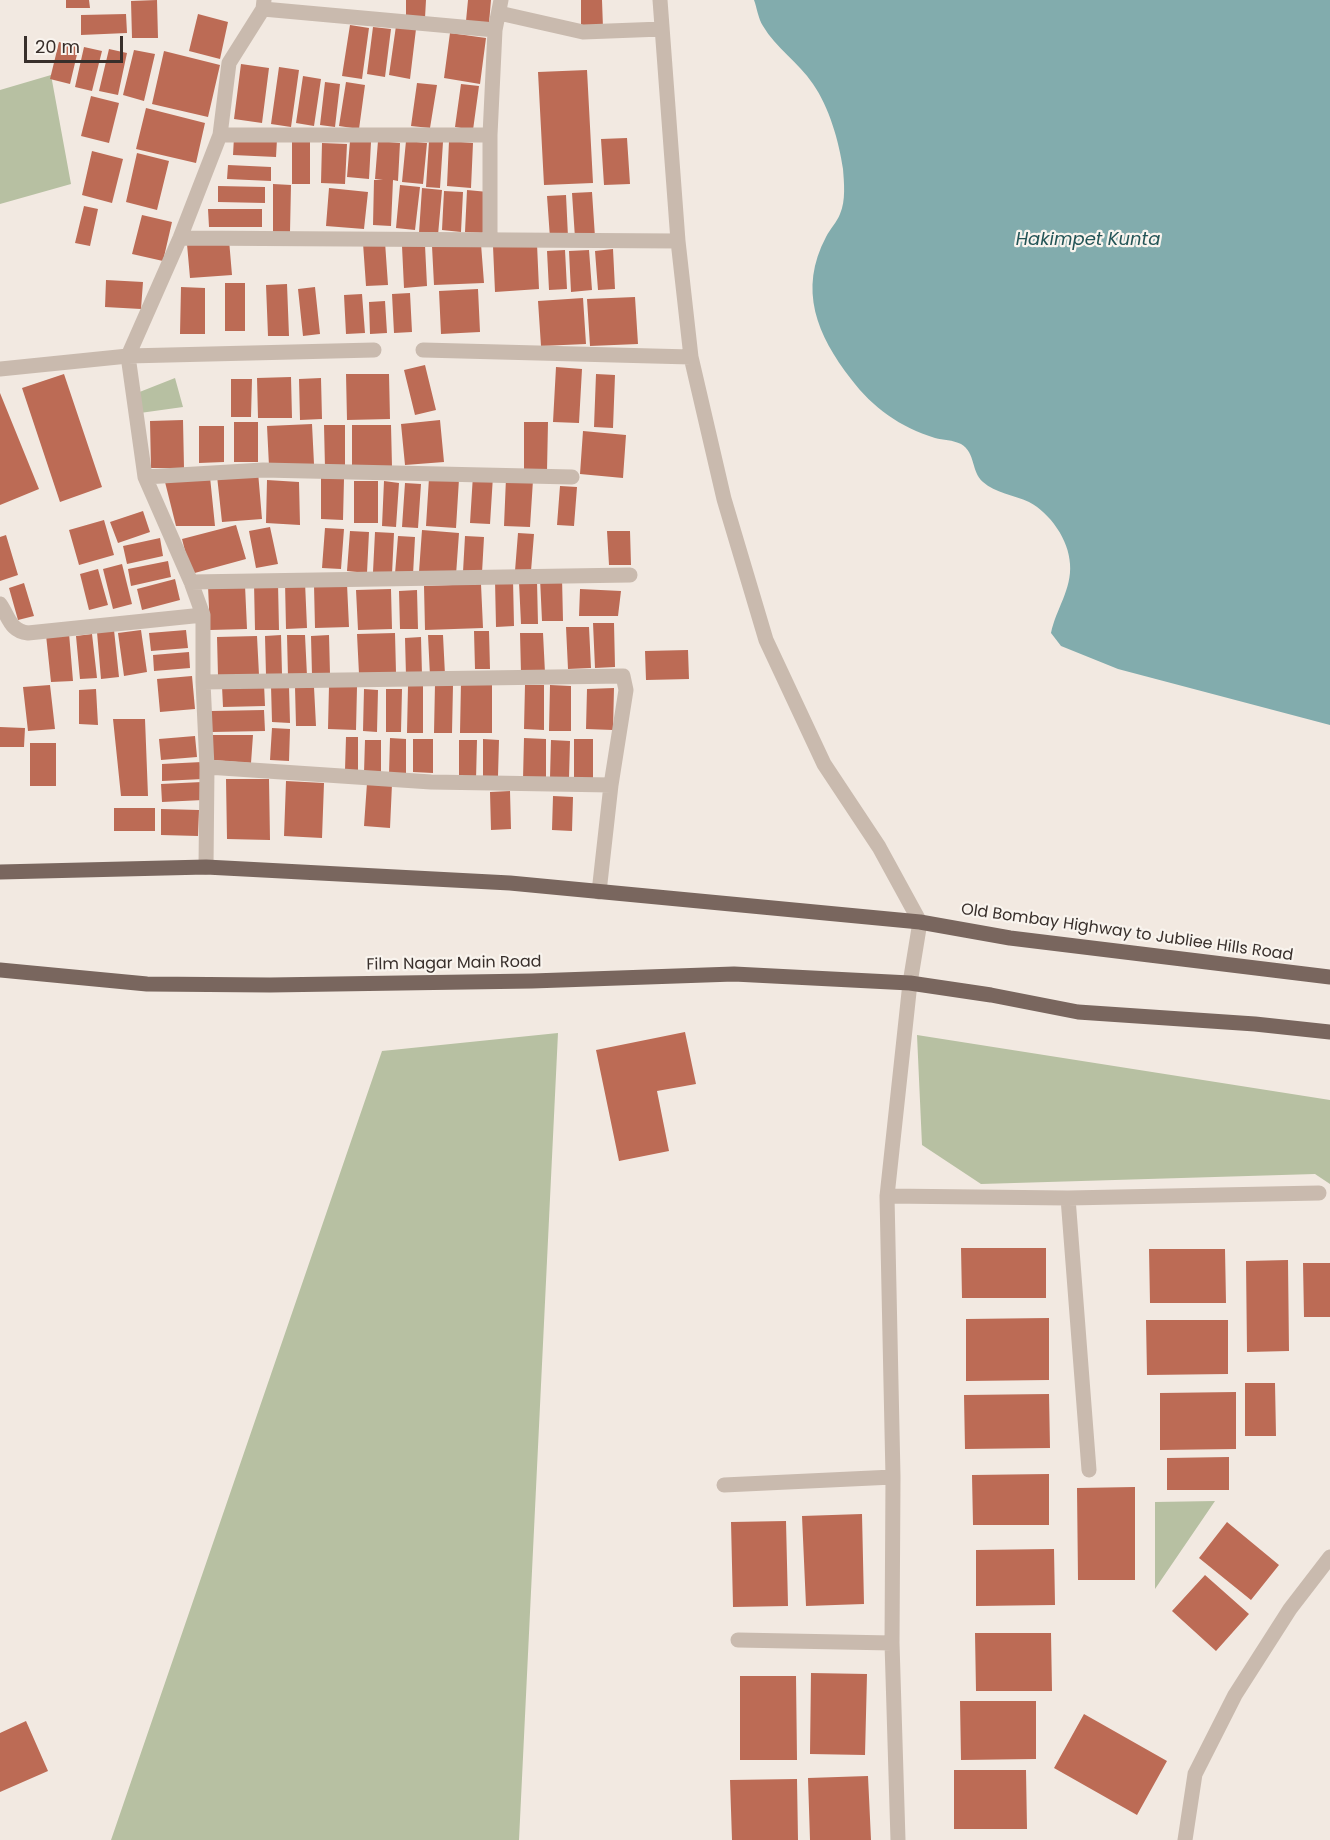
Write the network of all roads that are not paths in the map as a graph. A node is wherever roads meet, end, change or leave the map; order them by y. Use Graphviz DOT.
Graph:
graph roads {
  1 [pos="660,0"];
  2 [pos="264,5"];
  3 [pos="500,6"];
  4 [pos="662,29"];
  5 [pos="495,30"];
  6 [pos="220,135"];
  7 [pos="490,135"];
  8 [pos="180,238"];
  9 [pos="490,240"];
  10 [pos="678,241"];
  11 [pos="374,350"];
  12 [pos="423,350"];
  13 [pos="128,356"];
  14 [pos="691,357"];
  15 [pos="0,369"];
  16 [pos="145,477"];
  17 [pos="572,477"];
  18 [pos="630,575"];
  19 [pos="191,582"];
  20 [pos="0,604"];
  21 [pos="203,615"];
  22 [pos="203,682"];
  23 [pos="207,767"];
  24 [pos="610,785"];
  25 [pos="206,867"];
  26 [pos="0,872"];
  27 [pos="599,892"];
  28 [pos="920,922"];
  29 [pos="0,970"];
  30 [pos="1330,977"];
  31 [pos="910,983"];
  32 [pos="1330,1032"];
  33 [pos="1319,1193"];
  34 [pos="887,1196"];
  35 [pos="1068,1198"];
  36 [pos="1089,1470"];
  37 [pos="893,1477"];
  38 [pos="724,1485"];
  39 [pos="1330,1557"];
  40 [pos="738,1640"];
  41 [pos="892,1643"];
  42 [pos="898,1840"];
  43 [pos="1185,1840"];
  1 -- 4 [label="street"];
  2 -- 5 [label="street"];
  2 -- 6 [label="street"];
  3 -- 4 [label="street"];
  3 -- 5 [label="street"];
  4 -- 10 [label="street"];
  5 -- 7 [label="street"];
  6 -- 7 [label="street"];
  6 -- 8 [label="street"];
  7 -- 9 [label="street"];
  8 -- 9 [label="street"];
  8 -- 13 [label="street"];
  9 -- 10 [label="street"];
  10 -- 14 [label="street"];
  11 -- 13 [label="street"];
  12 -- 14 [label="street"];
  13 -- 15 [label="street"];
  13 -- 16 [label="street"];
  14 -- 28 [label="street"];
  16 -- 17 [label="street"];
  16 -- 19 [label="street"];
  18 -- 19 [label="street"];
  19 -- 21 [label="street"];
  20 -- 21 [label="street"];
  21 -- 22 [label="street"];
  22 -- 23 [label="street"];
  22 -- 24 [label="street"];
  23 -- 24 [label="street"];
  23 -- 25 [label="street"];
  24 -- 27 [label="street"];
  25 -- 26 [label="main road, Old Bombay Highway to Jubliee Hills Road"];
  25 -- 27 [label="main road, Old Bombay Highway to Jubliee Hills Road"];
  27 -- 28 [label="main road, Old Bombay Highway to Jubliee Hills Road"];
  28 -- 30 [label="main road, Old Bombay Highway to Jubliee Hills Road"];
  28 -- 31 [label="street"];
  29 -- 31 [label="main road, Film Nagar Main Road"];
  31 -- 32 [label="main road"];
  31 -- 34 [label="street"];
  33 -- 35 [label="street"];
  34 -- 35 [label="street"];
  34 -- 37 [label="street"];
  35 -- 36 [label="street"];
  37 -- 38 [label="street"];
  37 -- 41 [label="street"];
  39 -- 43 [label="street"];
  40 -- 41 [label="street"];
  41 -- 42 [label="street"];
}
